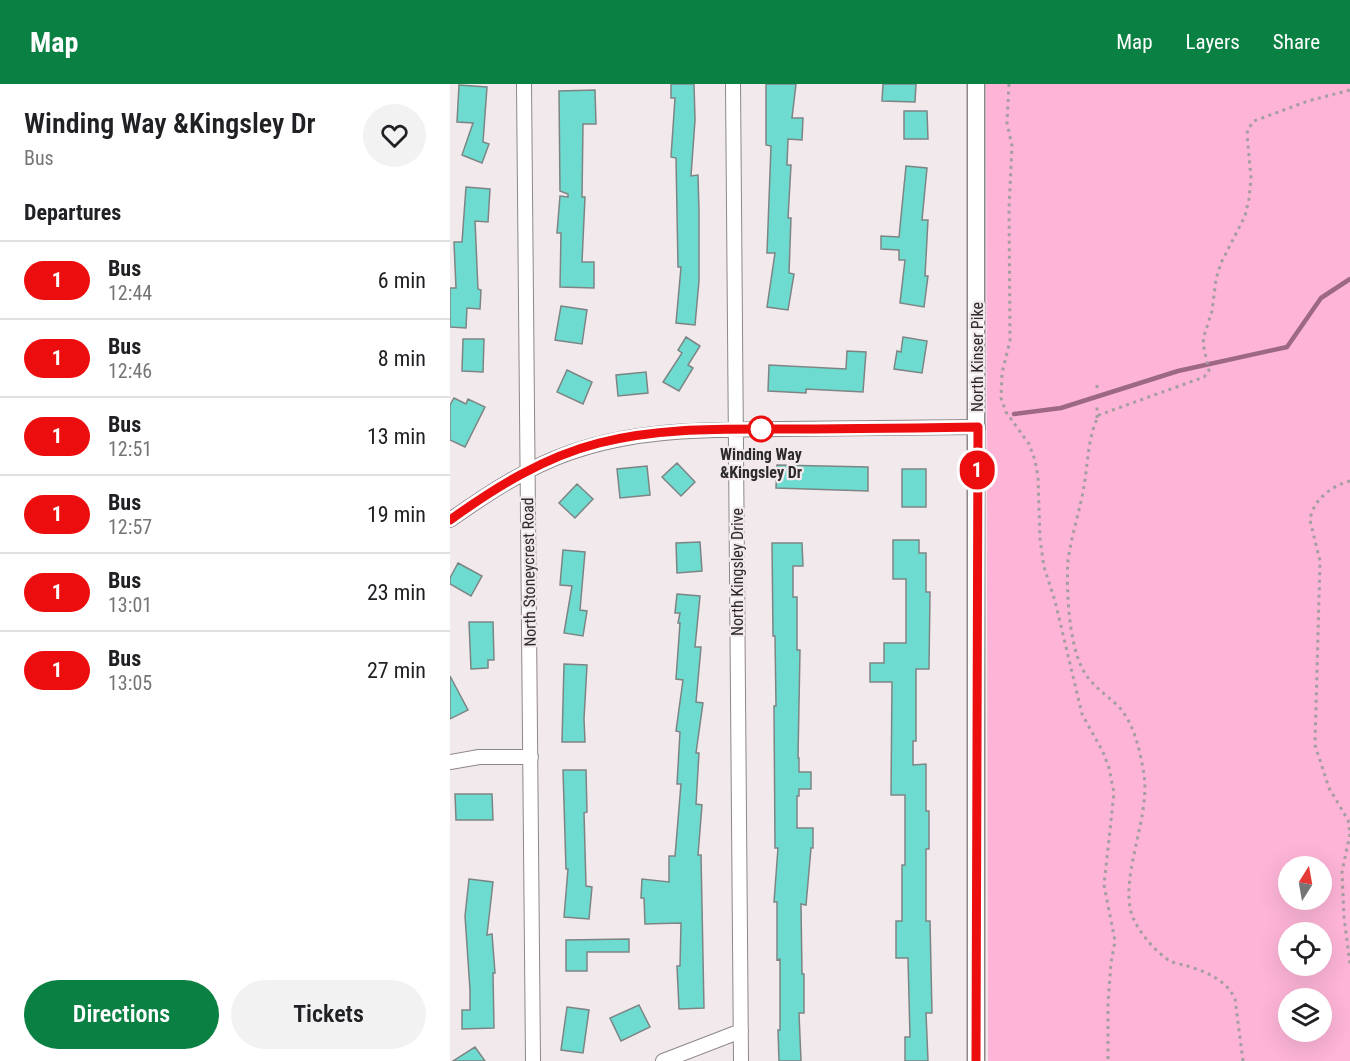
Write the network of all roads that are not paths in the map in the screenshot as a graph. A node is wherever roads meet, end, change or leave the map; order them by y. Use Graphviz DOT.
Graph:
graph roads {
  1 [pos="524,84"];
  2 [pos="733,84"];
  3 [pos="976,84"];
  4 [pos="978,427"];
  5 [pos="736,429"];
  6 [pos="527,471"];
  7 [pos="450,520"];
  8 [pos="531,757"];
  9 [pos="450,762"];
  10 [pos="741,1031"];
  11 [pos="533,1061"];
  12 [pos="663,1061"];
  13 [pos="741,1061"];
  14 [pos="976,1061"];
  1 -- 6 [label="street, North Stoneycrest Road"];
  2 -- 5 [label="street, North Kingsley Drive"];
  3 -- 4 [label="street, North Kinser Pike"];
  4 -- 5 [label="street"];
  4 -- 14 [label="street, North Kinser Pike"];
  5 -- 6 [label="street"];
  5 -- 10 [label="street, North Kingsley Drive"];
  6 -- 7 [label="street"];
  6 -- 8 [label="street, North Stoneycrest Road"];
  8 -- 9 [label="street"];
  8 -- 11 [label="street, North Stoneycrest Road"];
  10 -- 12 [label="street"];
  10 -- 13 [label="street, North Kingsley Drive"];
}
